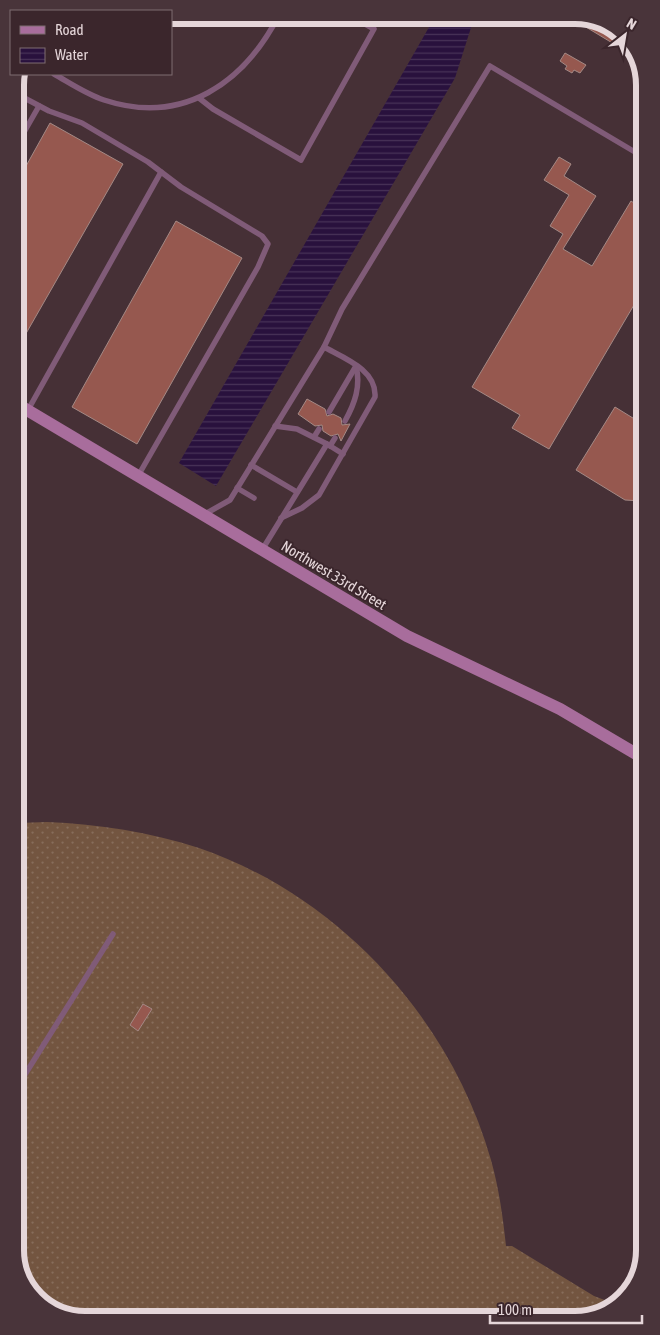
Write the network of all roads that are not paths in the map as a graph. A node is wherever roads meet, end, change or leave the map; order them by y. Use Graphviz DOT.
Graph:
graph roads {
  1 [pos="274,24"];
  2 [pos="365,24"];
  3 [pos="56,75"];
  4 [pos="24,98"];
  5 [pos="199,98"];
  6 [pos="39,106"];
  7 [pos="24,132"];
  8 [pos="636,152"];
  9 [pos="161,172"];
  10 [pos="324,347"];
  11 [pos="356,366"];
  12 [pos="24,404"];
  13 [pos="24,408"];
  14 [pos="329,412"];
  15 [pos="345,420"];
  16 [pos="275,426"];
  17 [pos="319,429"];
  18 [pos="314,437"];
  19 [pos="335,438"];
  20 [pos="328,445"];
  21 [pos="343,454"];
  22 [pos="251,465"];
  23 [pos="138,476"];
  24 [pos="237,488"];
  25 [pos="297,492"];
  26 [pos="254,498"];
  27 [pos="204,515"];
  28 [pos="281,518"];
  29 [pos="261,551"];
  30 [pos="636,754"];
  31 [pos="113,934"];
  32 [pos="24,1077"];
  1 -- 5 [label="lane"];
  2 -- 5 [label="lane"];
  3 -- 5 [label="lane"];
  4 -- 6 [label="lane"];
  6 -- 7 [label="lane"];
  6 -- 9 [label="lane"];
  8 -- 10 [label="lane"];
  9 -- 12 [label="lane"];
  9 -- 23 [label="lane"];
  10 -- 11 [label="lane"];
  10 -- 16 [label="lane"];
  11 -- 14 [label="lane"];
  11 -- 15 [label="lane"];
  11 -- 21 [label="lane"];
  13 -- 23 [label="street, Northwest 33rd Street"];
  16 -- 18 [label="lane"];
  16 -- 22 [label="lane"];
  17 -- 18 [label="lane"];
  18 -- 20 [label="lane"];
  19 -- 20 [label="lane"];
  20 -- 21 [label="lane"];
  20 -- 25 [label="lane"];
  21 -- 28 [label="lane"];
  22 -- 24 [label="lane"];
  22 -- 25 [label="lane"];
  23 -- 27 [label="street, Northwest 33rd Street"];
  24 -- 26 [label="lane"];
  24 -- 27 [label="lane"];
  25 -- 28 [label="lane"];
  27 -- 29 [label="street, Northwest 33rd Street"];
  28 -- 29 [label="lane"];
  29 -- 30 [label="street, Northwest 33rd Street"];
  31 -- 32 [label="lane"];
}
